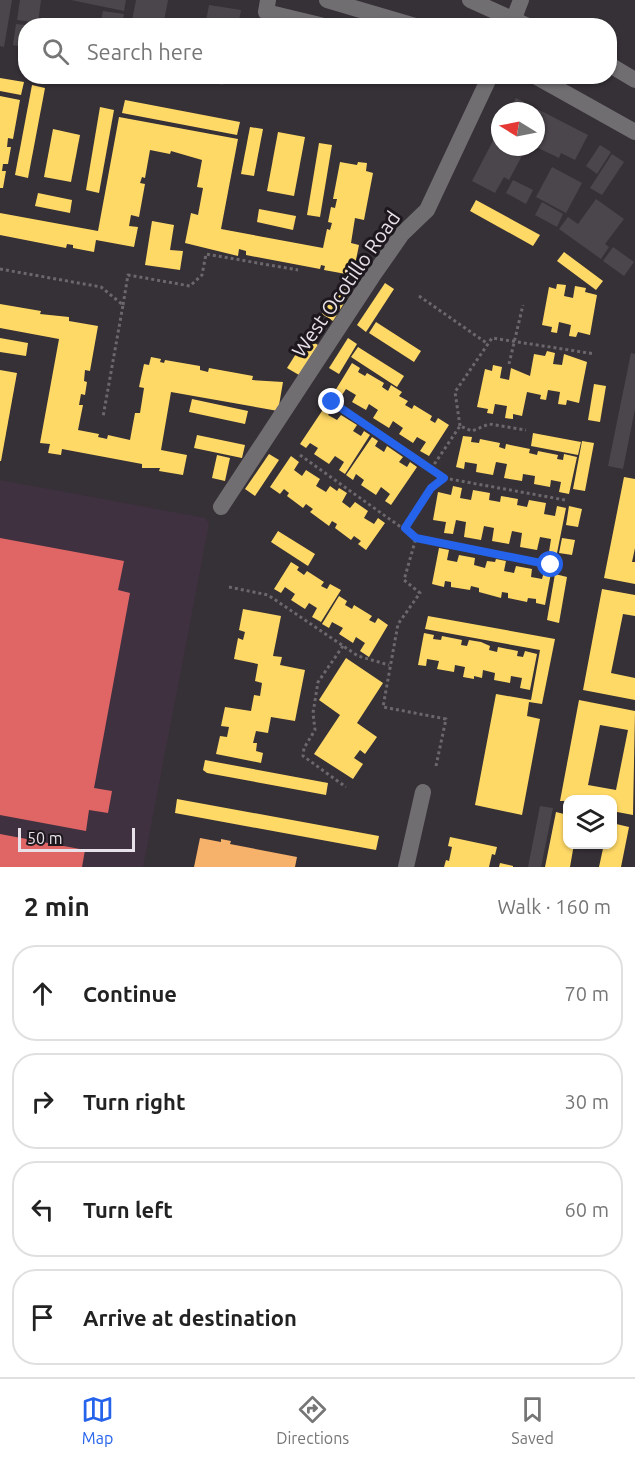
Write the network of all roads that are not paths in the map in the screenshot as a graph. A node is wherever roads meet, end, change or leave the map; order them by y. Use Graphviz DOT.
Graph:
graph roads {
  1 [pos="268,0"];
  2 [pos="327,0"];
  3 [pos="470,0"];
  4 [pos="521,0"];
  5 [pos="291,18"];
  6 [pos="388,18"];
  7 [pos="507,18"];
  8 [pos="518,18"];
  9 [pos="617,70"];
  10 [pos="635,80"];
  11 [pos="486,84"];
  12 [pos="549,84"];
  13 [pos="635,132"];
  14 [pos="221,507"];
  15 [pos="423,792"];
  16 [pos="406,867"];
  1 -- 5 [label="street"];
  2 -- 6 [label="street"];
  3 -- 7 [label="street"];
  4 -- 8 [label="street"];
  9 -- 10 [label="street"];
  11 -- 14 [label="street, West Ocotillo Road"];
  12 -- 13 [label="street"];
  15 -- 16 [label="street"];
}
